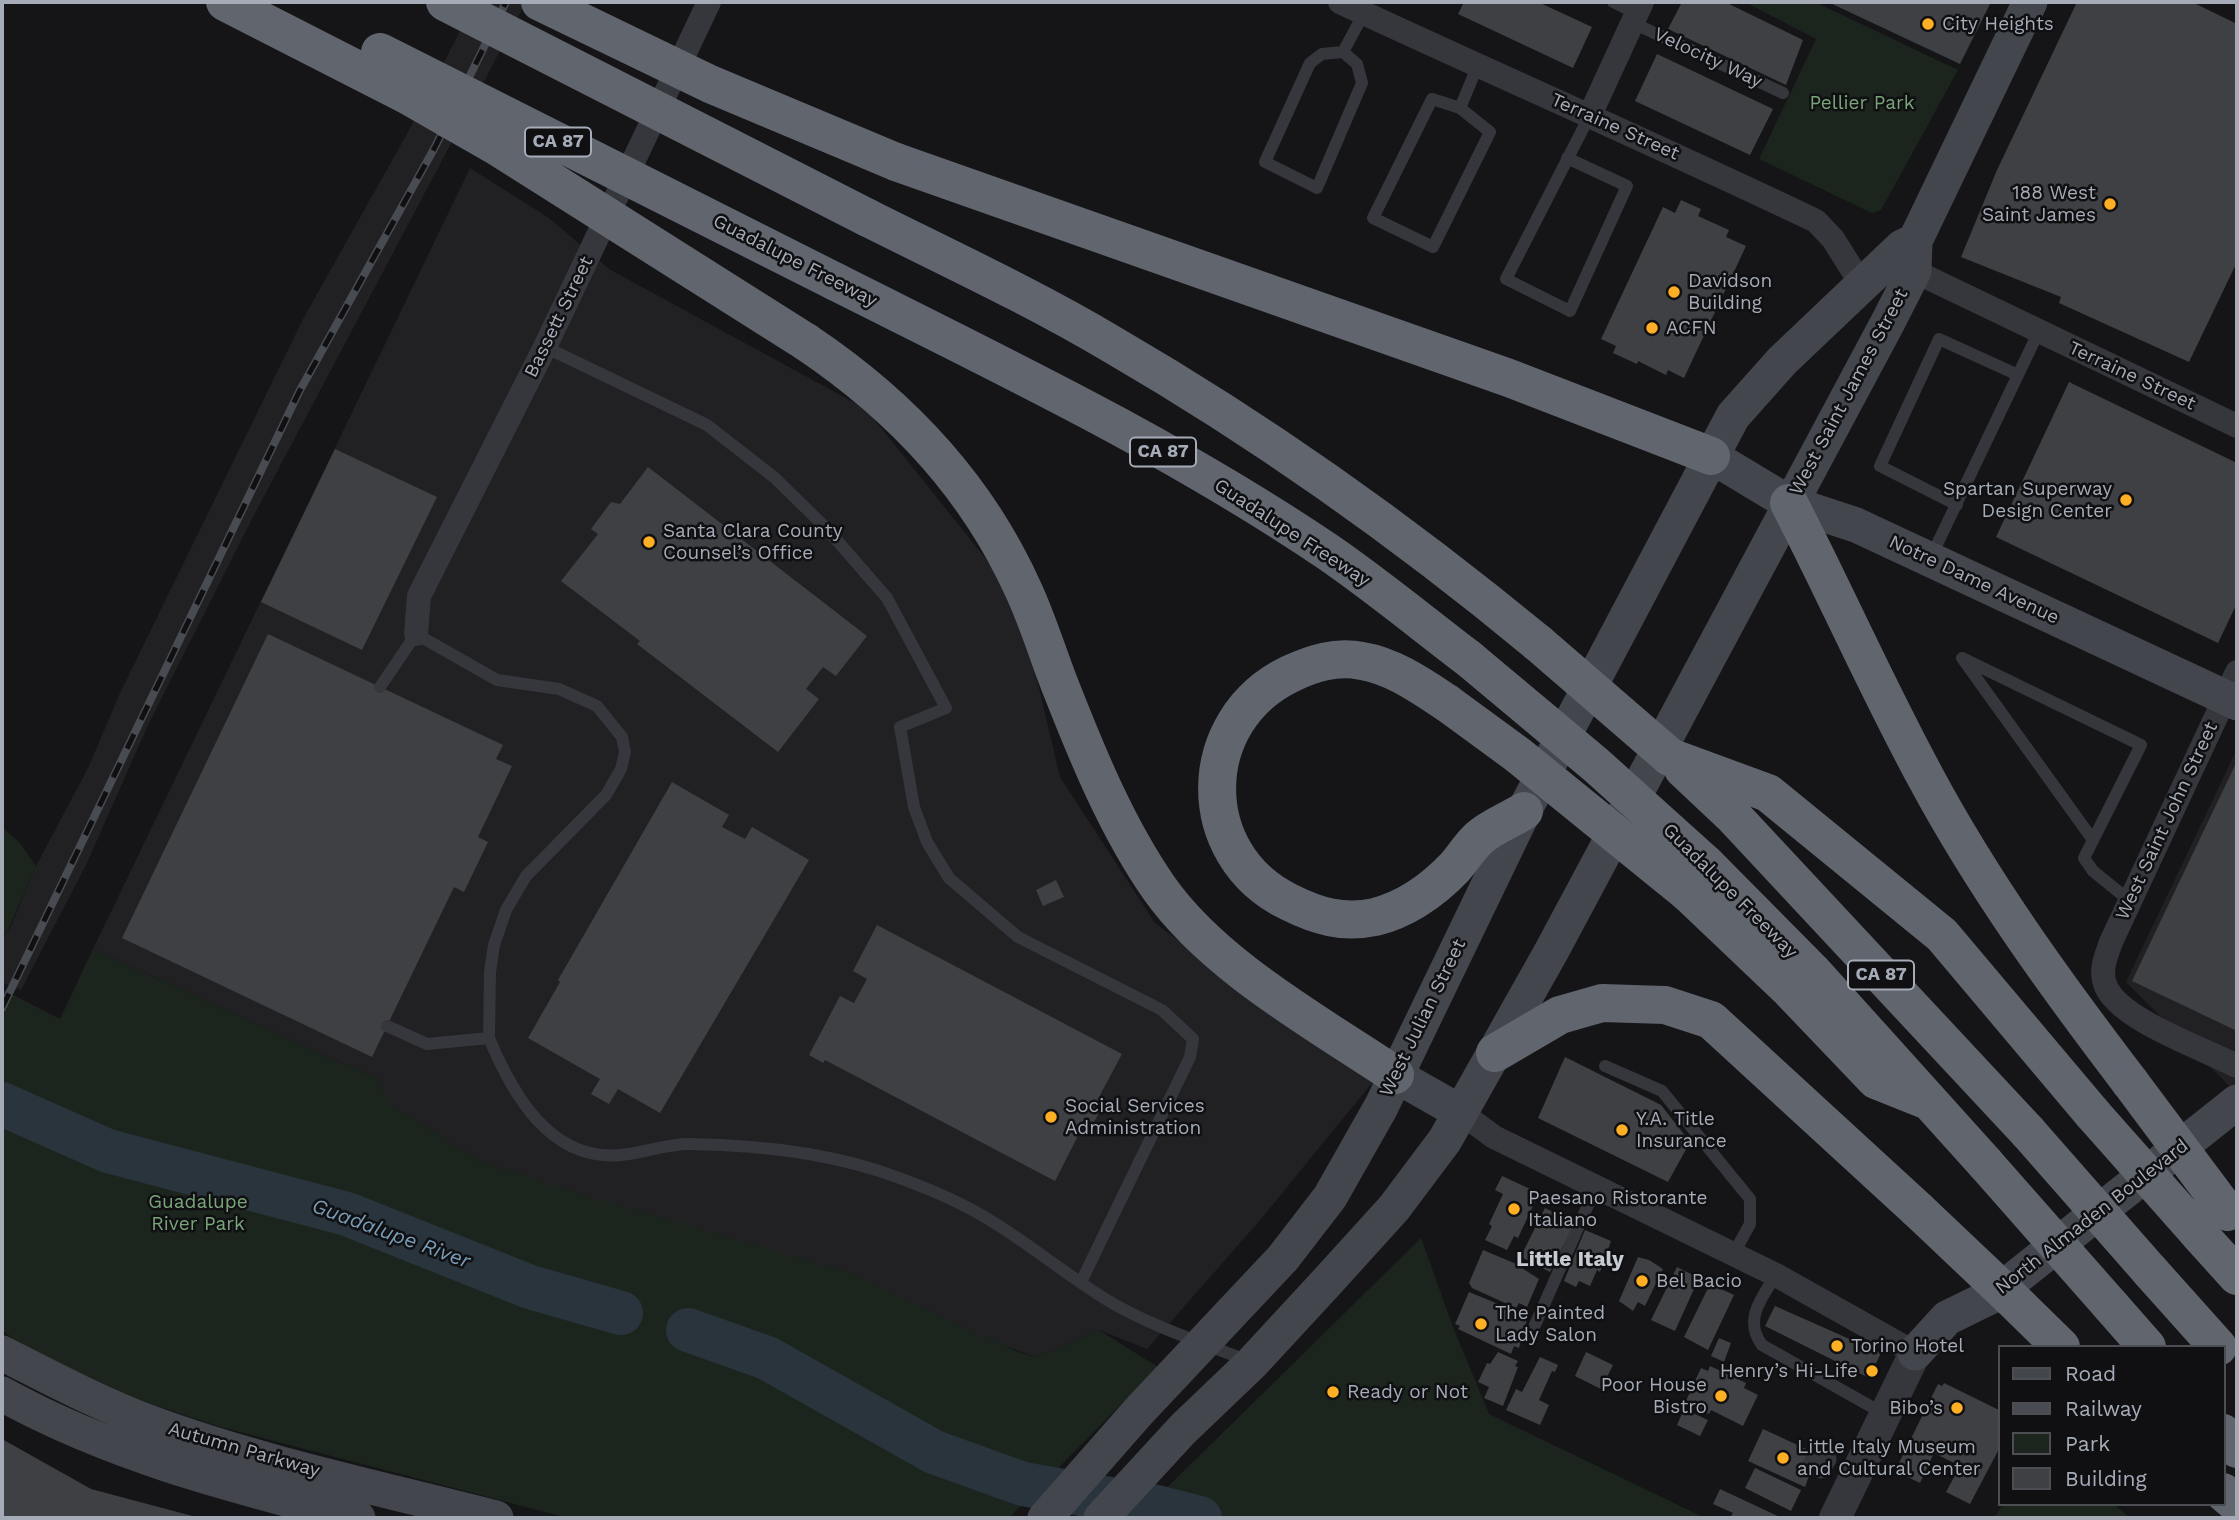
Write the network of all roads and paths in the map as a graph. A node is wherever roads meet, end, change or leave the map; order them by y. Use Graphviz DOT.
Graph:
graph roads {
  1 [pos="225,2"];
  2 [pos="281,2"];
  3 [pos="445,2"];
  4 [pos="540,2"];
  5 [pos="709,2"];
  6 [pos="1340,2"];
  7 [pos="1613,2"];
  8 [pos="2030,2"];
  9 [pos="1364,13"];
  10 [pos="1638,13"];
  11 [pos="1343,52"];
  12 [pos="1478,65"];
  13 [pos="1783,93"];
  14 [pos="1460,108"];
  15 [pos="1590,115"];
  16 [pos="1567,158"];
  17 [pos="1914,256"];
  18 [pos="1862,285"];
  19 [pos="1888,323"];
  20 [pos="2039,331"];
  21 [pos="545,347"];
  22 [pos="2018,375"];
  23 [pos="2237,426"];
  24 [pos="1711,456"];
  25 [pos="1789,503"];
  26 [pos="1957,505"];
  27 [pos="1930,559"];
  28 [pos="416,634"];
  29 [pos="380,687"];
  30 [pos="2233,691"];
  31 [pos="1743,802"];
  32 [pos="1524,811"];
  33 [pos="2093,840"];
  34 [pos="1697,878"];
  35 [pos="2130,901"];
  36 [pos="387,1026"];
  37 [pos="489,1038"];
  38 [pos="1495,1053"];
  39 [pos="1605,1066"];
  40 [pos="2237,1066"];
  41 [pos="1395,1075"];
  42 [pos="2237,1102"];
  43 [pos="1460,1112"];
  44 [pos="1596,1187"];
  45 [pos="2221,1224"];
  46 [pos="1734,1253"];
  47 [pos="1776,1275"];
  48 [pos="2237,1276"];
  49 [pos="1081,1282"];
  50 [pos="1531,1334"];
  51 [pos="1204,1343"];
  52 [pos="2059,1345"];
  53 [pos="2145,1345"];
  54 [pos="2216,1345"];
  55 [pos="2,1353"];
  56 [pos="1915,1353"];
  57 [pos="2225,1354"];
  58 [pos="1252,1363"];
  59 [pos="2237,1368"];
  60 [pos="2,1394"];
  61 [pos="1887,1415"];
  62 [pos="2225,1435"];
  63 [pos="2237,1449"];
  64 [pos="256,1473"];
  65 [pos="358,1518"];
  66 [pos="496,1518"];
  67 [pos="1045,1518"];
  68 [pos="1101,1518"];
  69 [pos="1835,1518"];
  1 -- 41 [label="highway, bridge"];
  2 -- 34 [label="highway, Guadalupe Freeway / CA 87, bridge"];
  3 -- 31 [label="highway, bridge"];
  4 -- 24 [label="highway, bridge"];
  5 -- 21 [label="street, Bassett Street"];
  6 -- 9 [label="street, Terraine Street"];
  7 -- 10 [label="lane, Velocity Way"];
  8 -- 17 [label="main road, West Saint James Street"];
  9 -- 11 [label="lane"];
  9 -- 12 [label="street, Terraine Street"];
  10 -- 13 [label="lane, Velocity Way"];
  10 -- 15 [label="street"];
  11 -- 11 [label="lane"];
  12 -- 14 [label="lane"];
  12 -- 15 [label="street, Terraine Street"];
  14 -- 14 [label="lane"];
  15 -- 16 [label="lane"];
  15 -- 18 [label="street, Terraine Street"];
  16 -- 16 [label="lane"];
  17 -- 18 [label="main road, West Saint James Street"];
  17 -- 19 [label="main road, West Saint James Street"];
  17 -- 20 [label="street, Terraine Street"];
  18 -- 19 [label="main road"];
  18 -- 24 [label="main road, West Saint James Street"];
  19 -- 25 [label="main road, West Saint James Street"];
  20 -- 22 [label="lane"];
  20 -- 23 [label="street, Terraine Street"];
  21 -- 28 [label="street, Bassett Street"];
  21 -- 49 [label="lane"];
  22 -- 26 [label="lane"];
  22 -- 26 [label="lane"];
  24 -- 25 [label="main road, Notre Dame Avenue"];
  24 -- 32 [label="main road, West Julian Street"];
  25 -- 27 [label="main road, Notre Dame Avenue"];
  25 -- 38 [label="main road"];
  25 -- 45 [label="highway, bridge"];
  26 -- 27 [label="lane"];
  27 -- 30 [label="main road, Notre Dame Avenue"];
  28 -- 29 [label="lane"];
  28 -- 37 [label="lane"];
  30 -- 35 [label="street, West Saint John Street"];
  31 -- 45 [label="highway, bridge"];
  31 -- 54 [label="highway, CA 87, bridge"];
  32 -- 34 [label="highway, bridge"];
  32 -- 41 [label="main road, West Julian Street"];
  33 -- 33 [label="lane"];
  33 -- 35 [label="lane"];
  34 -- 53 [label="highway, bridge"];
  35 -- 40 [label="street, West Saint John Street"];
  36 -- 37 [label="lane"];
  37 -- 49 [label="lane"];
  38 -- 43 [label="main road"];
  38 -- 52 [label="highway, bridge"];
  39 -- 46 [label="lane"];
  41 -- 43 [label="main road"];
  41 -- 51 [label="main road, West Julian Street"];
  42 -- 56 [label="main road, North Almaden Boulevard"];
  43 -- 44 [label="street"];
  43 -- 58 [label="main road"];
  44 -- 46 [label="street"];
  44 -- 50 [label="lane"];
  45 -- 48 [label="highway"];
  46 -- 47 [label="street"];
  47 -- 56 [label="street"];
  47 -- 61 [label="lane"];
  49 -- 51 [label="lane"];
  51 -- 58 [label="lane"];
  51 -- 67 [label="main road, West Julian Street"];
  55 -- 64 [label="main road, Autumn Parkway"];
  56 -- 61 [label="street"];
  57 -- 59 [label="highway"];
  58 -- 68 [label="main road"];
  60 -- 64 [label="main road, Autumn Parkway"];
  61 -- 69 [label="street"];
  62 -- 63 [label="highway"];
  64 -- 65 [label="main road, Autumn Parkway"];
  64 -- 66 [label="main road, Autumn Parkway"];
}
